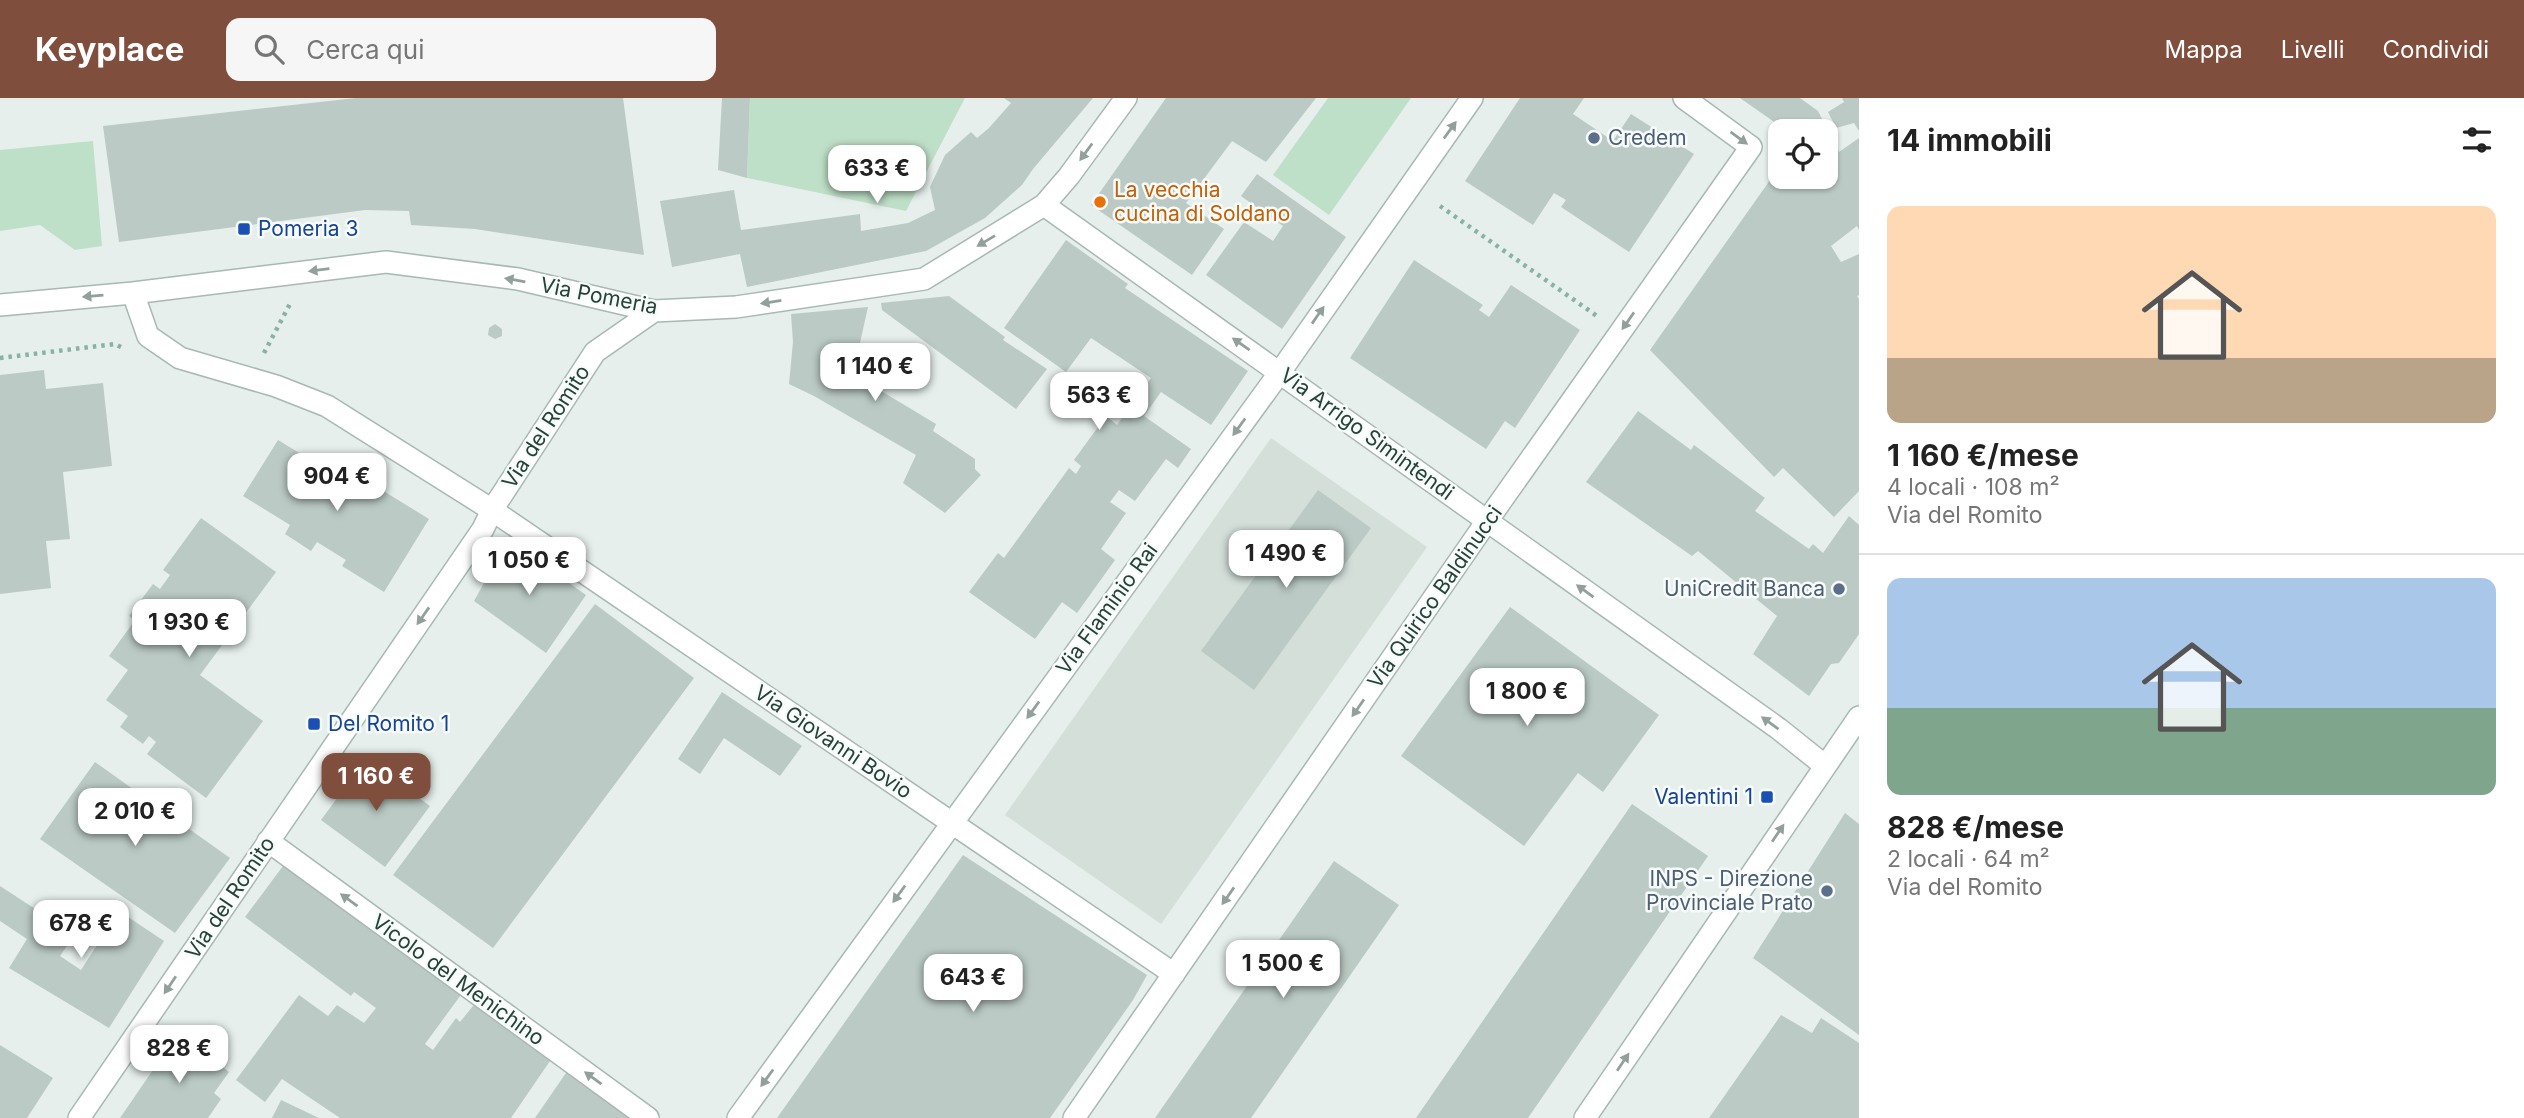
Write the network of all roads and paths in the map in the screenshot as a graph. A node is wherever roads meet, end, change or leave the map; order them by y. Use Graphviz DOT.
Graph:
graph roads {
  1 [pos="1126,98"];
  2 [pos="1472,98"];
  3 [pos="1684,98"];
  4 [pos="1044,205"];
  5 [pos="1440,206"];
  6 [pos="289,274"];
  7 [pos="133,293"];
  8 [pos="0,305"];
  9 [pos="654,311"];
  10 [pos="1621,332"];
  11 [pos="125,350"];
  12 [pos="0,358"];
  13 [pos="1280,372"];
  14 [pos="251,378"];
  15 [pos="492,510"];
  16 [pos="1487,521"];
  17 [pos="1859,717"];
  18 [pos="1824,765"];
  19 [pos="951,822"];
  20 [pos="268,841"];
  21 [pos="1174,974"];
  22 [pos="79,1118"];
  23 [pos="648,1118"];
  24 [pos="738,1118"];
  25 [pos="1074,1118"];
  26 [pos="1585,1118"];
  1 -- 4 [label="street, Via Pomeria, one-way"];
  13 -- 2 [label="street, Via Flaminio Rai, one-way"];
  3 -- 10 [label="street, Via Quirico Baldinucci, one-way"];
  4 -- 9 [label="street, Via Pomeria, one-way"];
  13 -- 4 [label="street, Via Arrigo Simintendi, one-way"];
  5 -- 10 [label="path"];
  6 -- 7 [label="street, Via Pomeria"];
  9 -- 6 [label="street, Via Pomeria, one-way"];
  6 -- 14 [label="path"];
  7 -- 8 [label="street, Via Pomeria, one-way"];
  7 -- 14 [label="street, Via Giovanni Bovio"];
  9 -- 15 [label="street, Via del Romito"];
  10 -- 16 [label="street, Via Quirico Baldinucci"];
  11 -- 12 [label="path"];
  13 -- 16 [label="street, Via Arrigo Simintendi"];
  13 -- 19 [label="street, Via Flaminio Rai, one-way"];
  14 -- 15 [label="street, Via Giovanni Bovio"];
  15 -- 19 [label="street, Via Giovanni Bovio"];
  15 -- 20 [label="street, Via del Romito, one-way"];
  18 -- 16 [label="street, Via Arrigo Simintendi, one-way"];
  16 -- 21 [label="street, Via Quirico Baldinucci, one-way"];
  17 -- 18 [label="street"];
  26 -- 18 [label="street, one-way"];
  19 -- 21 [label="street, Via Giovanni Bovio"];
  19 -- 24 [label="street, Via Flaminio Rai, one-way"];
  20 -- 22 [label="street, Via del Romito, one-way"];
  23 -- 20 [label="street, Vicolo del Menichino, one-way"];
  21 -- 25 [label="street, Via Quirico Baldinucci"];
}
